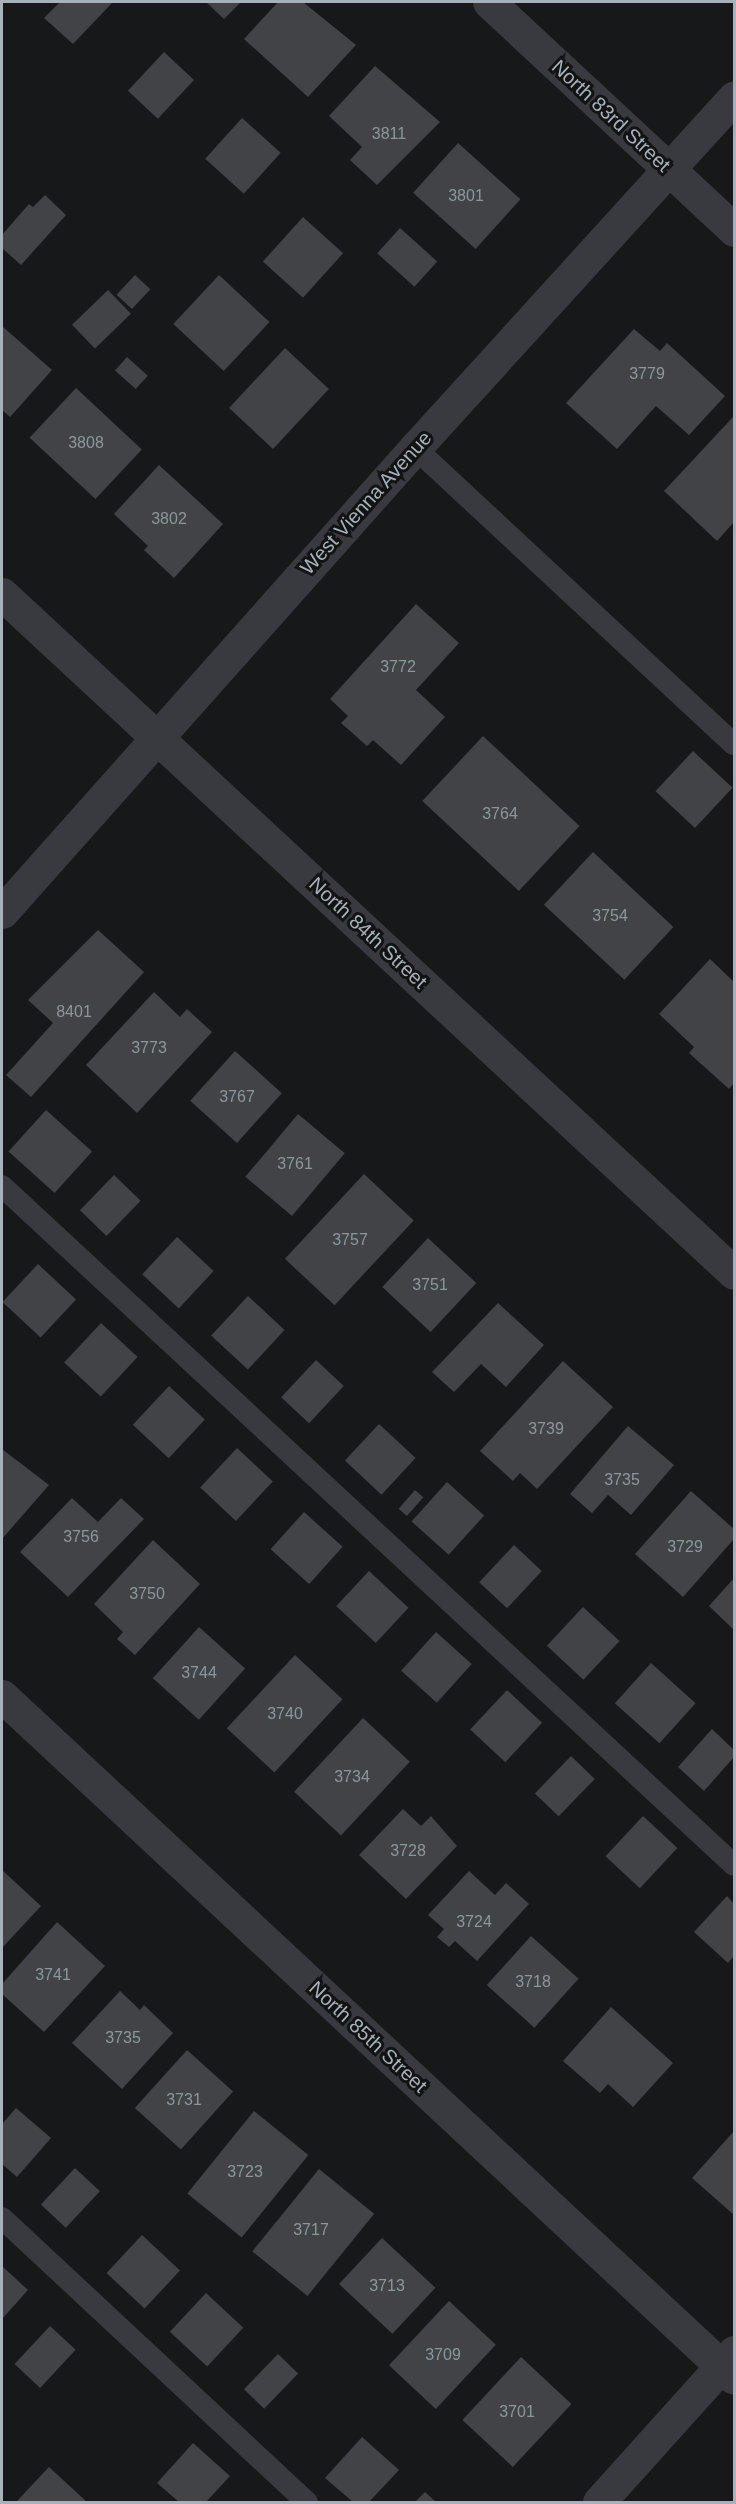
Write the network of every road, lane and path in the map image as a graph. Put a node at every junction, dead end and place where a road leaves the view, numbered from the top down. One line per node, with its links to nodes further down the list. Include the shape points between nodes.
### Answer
1 (489, 2): 3 (street, North 83rd Street)
2 (735, 98): 3 (street, West Vienna Avenue)
3 (669, 170): 4 (street, North 83rd Street); 5 (street, West Vienna Avenue)
4 (735, 230)
5 (415, 448): 7 (street, West Vienna Avenue); 8 (lane)
6 (2, 594): 7 (street, North 84th Street)
7 (157, 737): 9 (street, West Vienna Avenue); 11 (street, North 84th Street)
8 (735, 744)
9 (2, 912)
10 (2, 1186): 13 (lane)
11 (735, 1273)
12 (2, 1696): 15 (street, North 85th Street)
13 (735, 1865)
14 (2, 2218): 16 (lane)
15 (730, 2365): 17 (street)
16 (307, 2502)
17 (599, 2502)

